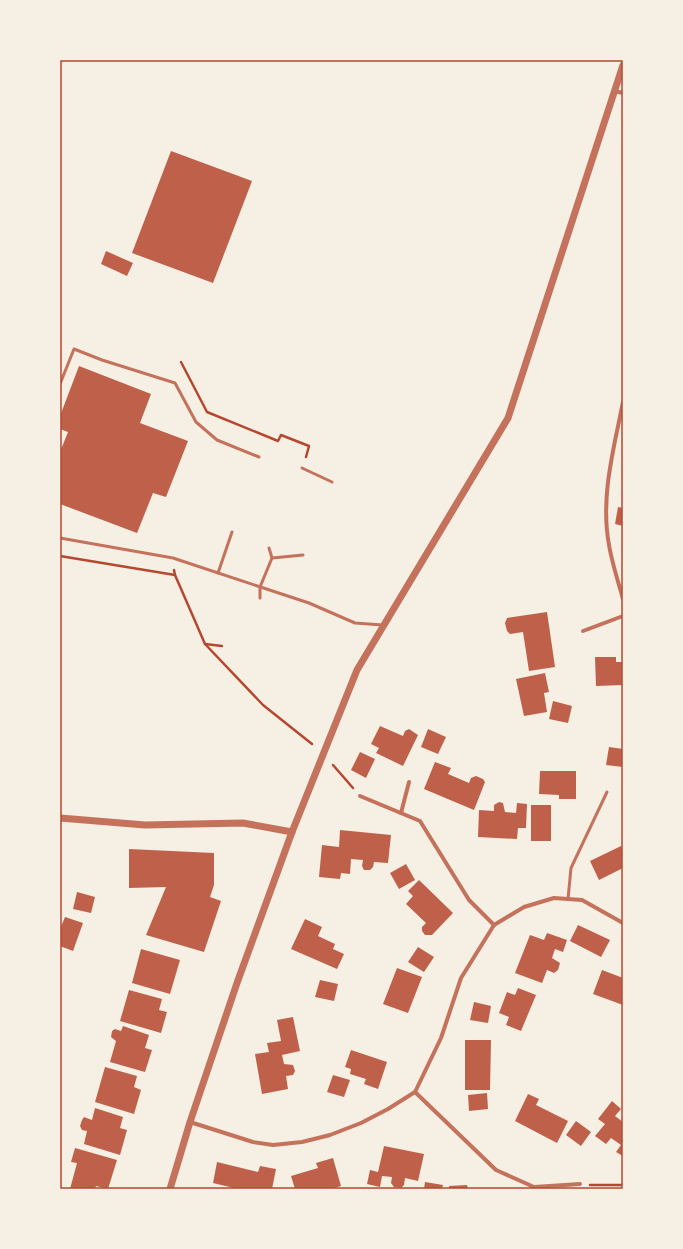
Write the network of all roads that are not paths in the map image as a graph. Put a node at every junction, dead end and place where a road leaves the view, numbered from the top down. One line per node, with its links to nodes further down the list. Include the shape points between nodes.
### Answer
1 (623, 65): 2 (street)
2 (613, 91): 3 (street); 19 (street, via 508,418)
3 (623, 94)
4 (60, 384): 6 (lane, via 74,349 175,382 196,422 217,440)
5 (623, 402): 17 (street, via 609,474 607,521 609,545)
6 (260, 457)
7 (302, 468): 8 (lane)
8 (332, 482)
9 (232, 532): 14 (lane)
10 (60, 538): 14 (lane, via 173,558)
11 (269, 548): 13 (lane)
12 (303, 555): 13 (lane)
13 (272, 558): 15 (lane)
14 (218, 573): 15 (lane)
15 (260, 587): 16 (lane); 19 (lane, via 309,603 355,623)
16 (260, 598)
17 (623, 599)
18 (623, 616): 20 (street)
19 (383, 625): 26 (street, via 357,670)
20 (583, 631)
21 (409, 782): 24 (street)
22 (607, 792): 27 (lane, via 571,868)
23 (360, 796): 24 (street)
24 (401, 813): 29 (street, via 420,821 469,900)
25 (60, 818): 26 (street, via 145,825 243,823)
26 (292, 832): 31 (street)
27 (568, 899): 28 (street, via 582,900); 29 (street, via 554,898 524,907)
28 (623, 923)
29 (494, 925): 30 (street, via 461,978 441,1038)
30 (415, 1092): 31 (street, via 361,1124 302,1142 273,1145 253,1142); 33 (street, via 496,1170 534,1187)
31 (190, 1122): 34 (street)
32 (580, 1184): 33 (street)
33 (556, 1188)
34 (170, 1189)

